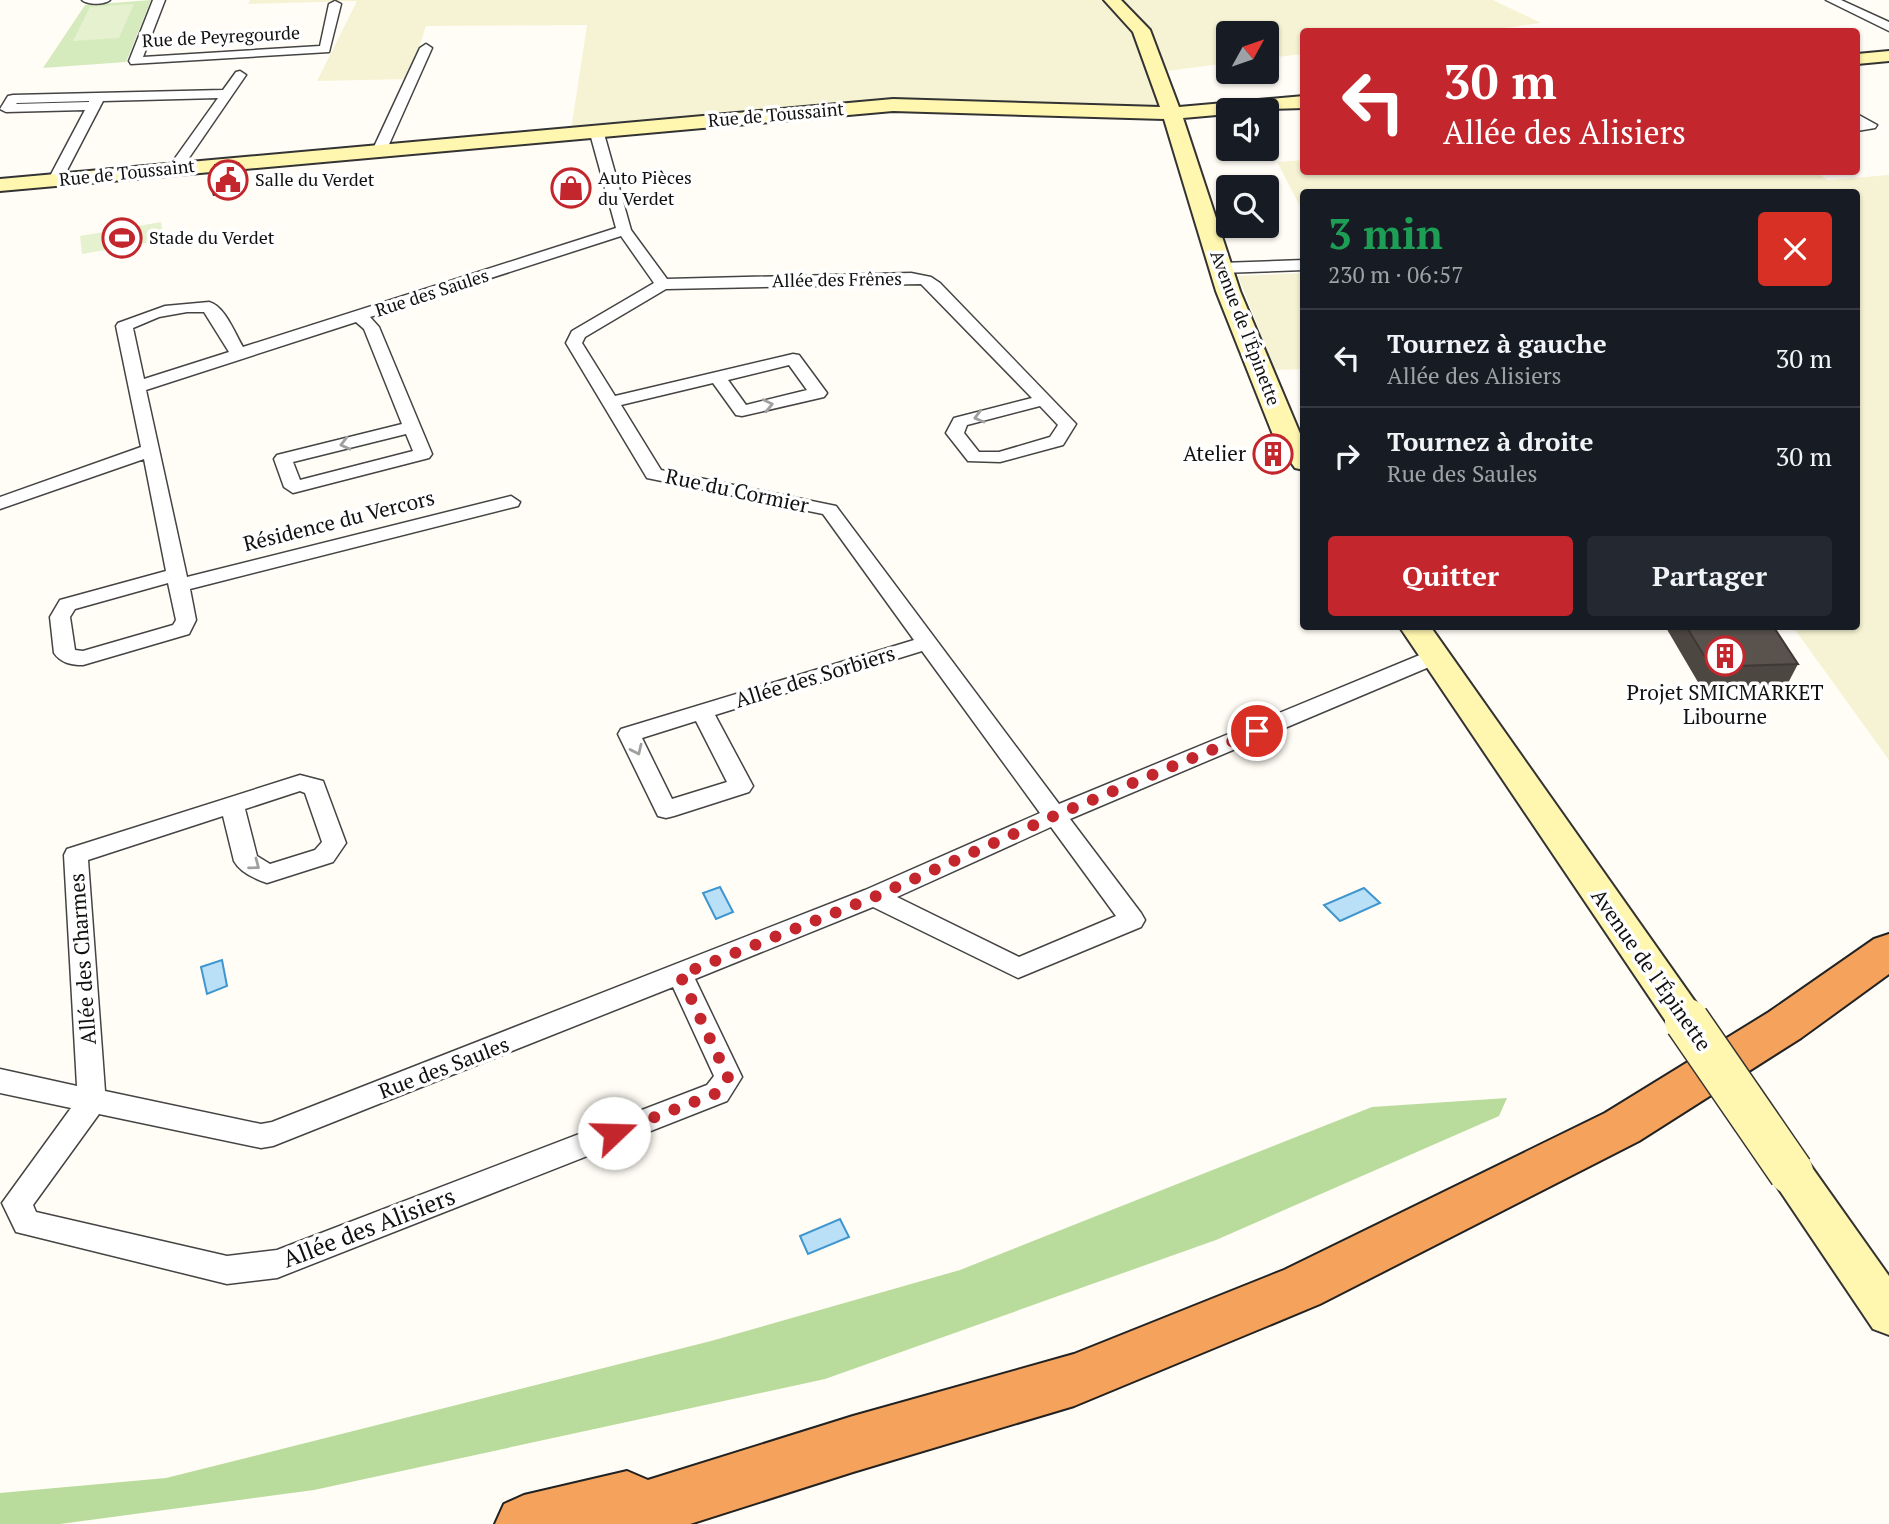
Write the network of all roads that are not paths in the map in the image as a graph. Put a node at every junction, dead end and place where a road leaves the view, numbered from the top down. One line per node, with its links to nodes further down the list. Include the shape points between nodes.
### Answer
1 (88, 0): 2 (street)
2 (104, 0)
3 (159, 0): 6 (street, Rue de Peyregourde, via 135,61 325,49)
4 (1112, 0): 15 (street, Avenue de l'Épinette, via 1140,30)
5 (1832, 0): 7 (street)
6 (335, 4)
7 (1889, 27)
8 (426, 48): 19 (street)
9 (1889, 56): 10 (street)
10 (1860, 59)
11 (240, 75): 12 (street)
12 (227, 94): 13 (street); 20 (street)
13 (96, 102): 13 (street, via 13,99 6,108); 21 (street)
14 (1300, 102): 15 (street, Rue de Toussaint)
15 (1172, 113): 18 (street, Rue de Toussaint, via 893,105); 25 (street, Avenue de l'Épinette)
16 (1860, 120): 17 (street, via 1870,125)
17 (1860, 127)
18 (596, 130): 19 (street, Rue de Toussaint); 23 (street)
19 (380, 149): 20 (street, Rue de Toussaint)
20 (175, 168): 21 (street, Rue de Toussaint)
21 (55, 180): 22 (street, Rue de Toussaint)
22 (0, 185)
23 (624, 230): 26 (street); 27 (street, Rue des Saules)
24 (1300, 265): 25 (street)
25 (1221, 268): 35 (street, Avenue de l'Épinette, via 1288,440)
26 (663, 284): 31 (street, Allée des Frênes, via 925,280); 32 (street, Rue du Cormier, via 578,334 574,343)
27 (360, 316): 28 (street, Rue des Saules); 33 (street, via 371,327)
28 (239, 355): 30 (street, Rue des Saules); 30 (street, via 209,307 138,317 124,326)
29 (718, 377): 29 (street, one-way to 29, via 742,411 818,393 793,359); 32 (street)
30 (137, 387): 34 (street)
31 (1045, 400): 31 (street, Allée des Frênes, one-way to 31, via 960,422 955,433 974,457 1000,457 1057,441 1068,424)
32 (612, 402): 40 (street, Rue du Cormier, via 654,474 829,510)
33 (411, 427): 33 (street, one-way to 33, via 283,459 293,487 423,454)
34 (151, 450): 37 (street); 38 (street)
35 (1300, 456)
36 (511, 502): 38 (street, Résidence du Vercors)
37 (0, 503)
38 (176, 580): 38 (street, Résidence du Vercors, via 186,620 182,629 83,658 65,653 60,617 67,605)
39 (1417, 630): 41 (street, Avenue de l'Épinette)
40 (929, 642): 42 (street, Allée des Sorbiers); 44 (street, Rue du Cormier)
41 (1434, 657): 44 (street, Rue des Saules); 50 (street, Avenue de l'Épinette, bridge)
42 (702, 712): 42 (street, Allée des Sorbiers, one-way to 42, via 629,734 666,810 741,786)
43 (232, 804): 43 (street, Allée des Charmes, one-way to 43, via 246,861 267,874 324,856 334,843 315,787 300,783); 49 (street, Allée des Charmes, via 76,855)
44 (1056, 815): 45 (street, Rue des Saules); 45 (street, via 1132,920 1018,968)
45 (874, 897): 47 (street, Rue des Saules)
46 (1889, 951): 51 (highway, via 1785,1025 1622,1127 1302,1287 1074,1380)
47 (680, 975): 49 (street, Rue des Saules, via 273,1134 261,1136); 49 (street, Allée des Alisiers, via 728,1077 717,1093 277,1264 226,1270 26,1223 17,1203)
48 (0, 1081): 49 (street, Rue des Saules)
49 (92, 1101)
50 (1889, 1314)
51 (853, 1444): 52 (highway); 53 (highway)
52 (524, 1524)
53 (600, 1524)

